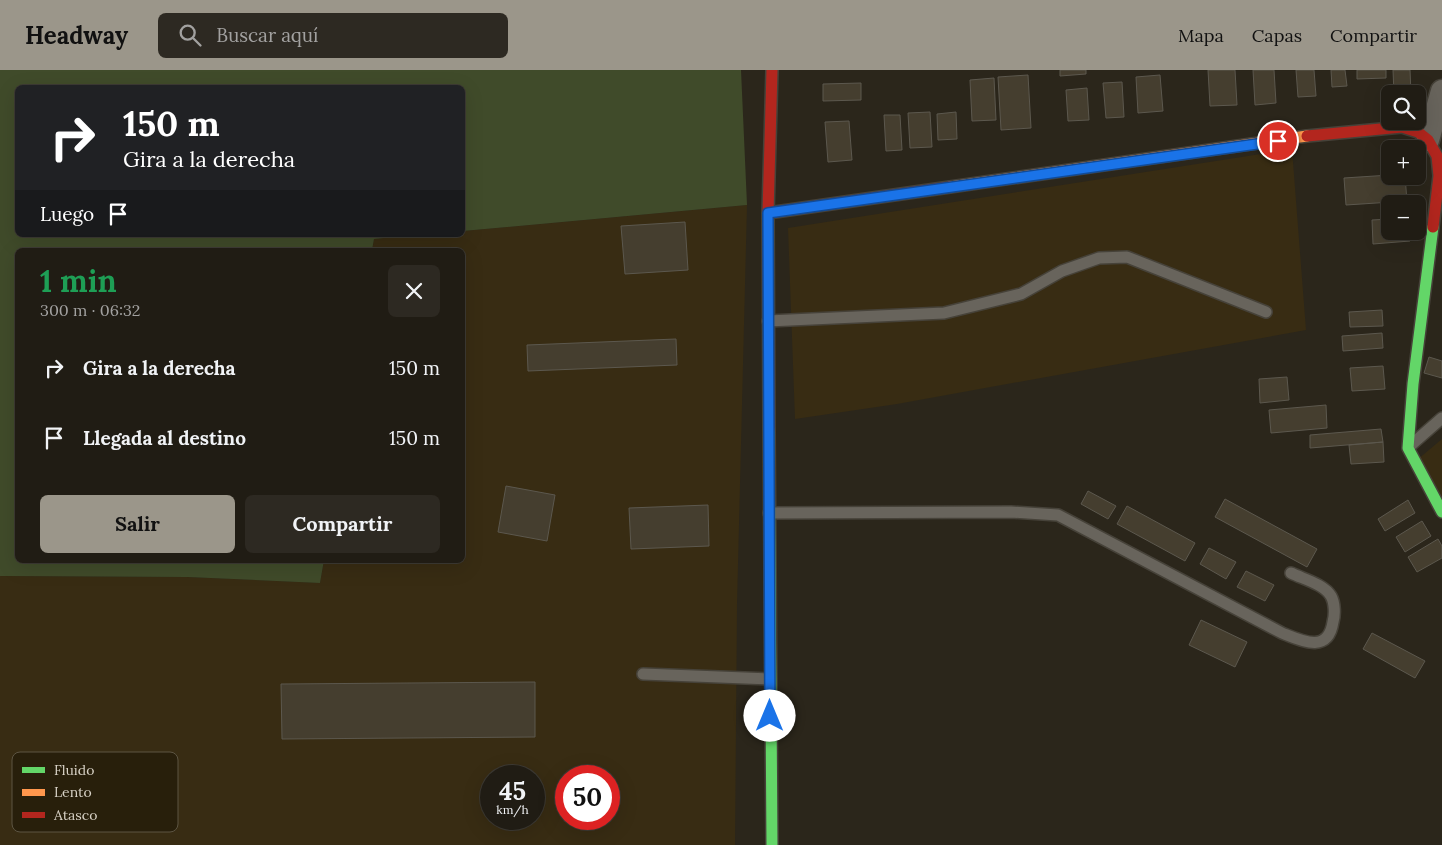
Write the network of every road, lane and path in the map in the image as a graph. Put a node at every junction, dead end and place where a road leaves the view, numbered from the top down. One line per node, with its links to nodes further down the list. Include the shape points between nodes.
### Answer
1 (772, 70): 4 (street)
2 (1442, 91): 3 (street)
3 (1428, 140): 4 (street, via 1418,132 1402,127 1318,135); 8 (street, via 1437,156 1439,176 1412,384)
4 (768, 213): 6 (street)
5 (1266, 312): 6 (lane, via 1127,257 1099,258 1062,271 1021,294 944,313)
6 (768, 321): 10 (street)
7 (1442, 418): 8 (lane)
8 (1408, 448): 9 (street)
9 (1442, 512)
10 (769, 513): 11 (lane, via 1011,512 1058,515 1282,633 1308,643 1320,642 1332,632 1335,614 1332,596); 13 (street)
11 (1291, 573)
12 (643, 674): 13 (lane)
13 (770, 679): 14 (street)
14 (772, 845)

